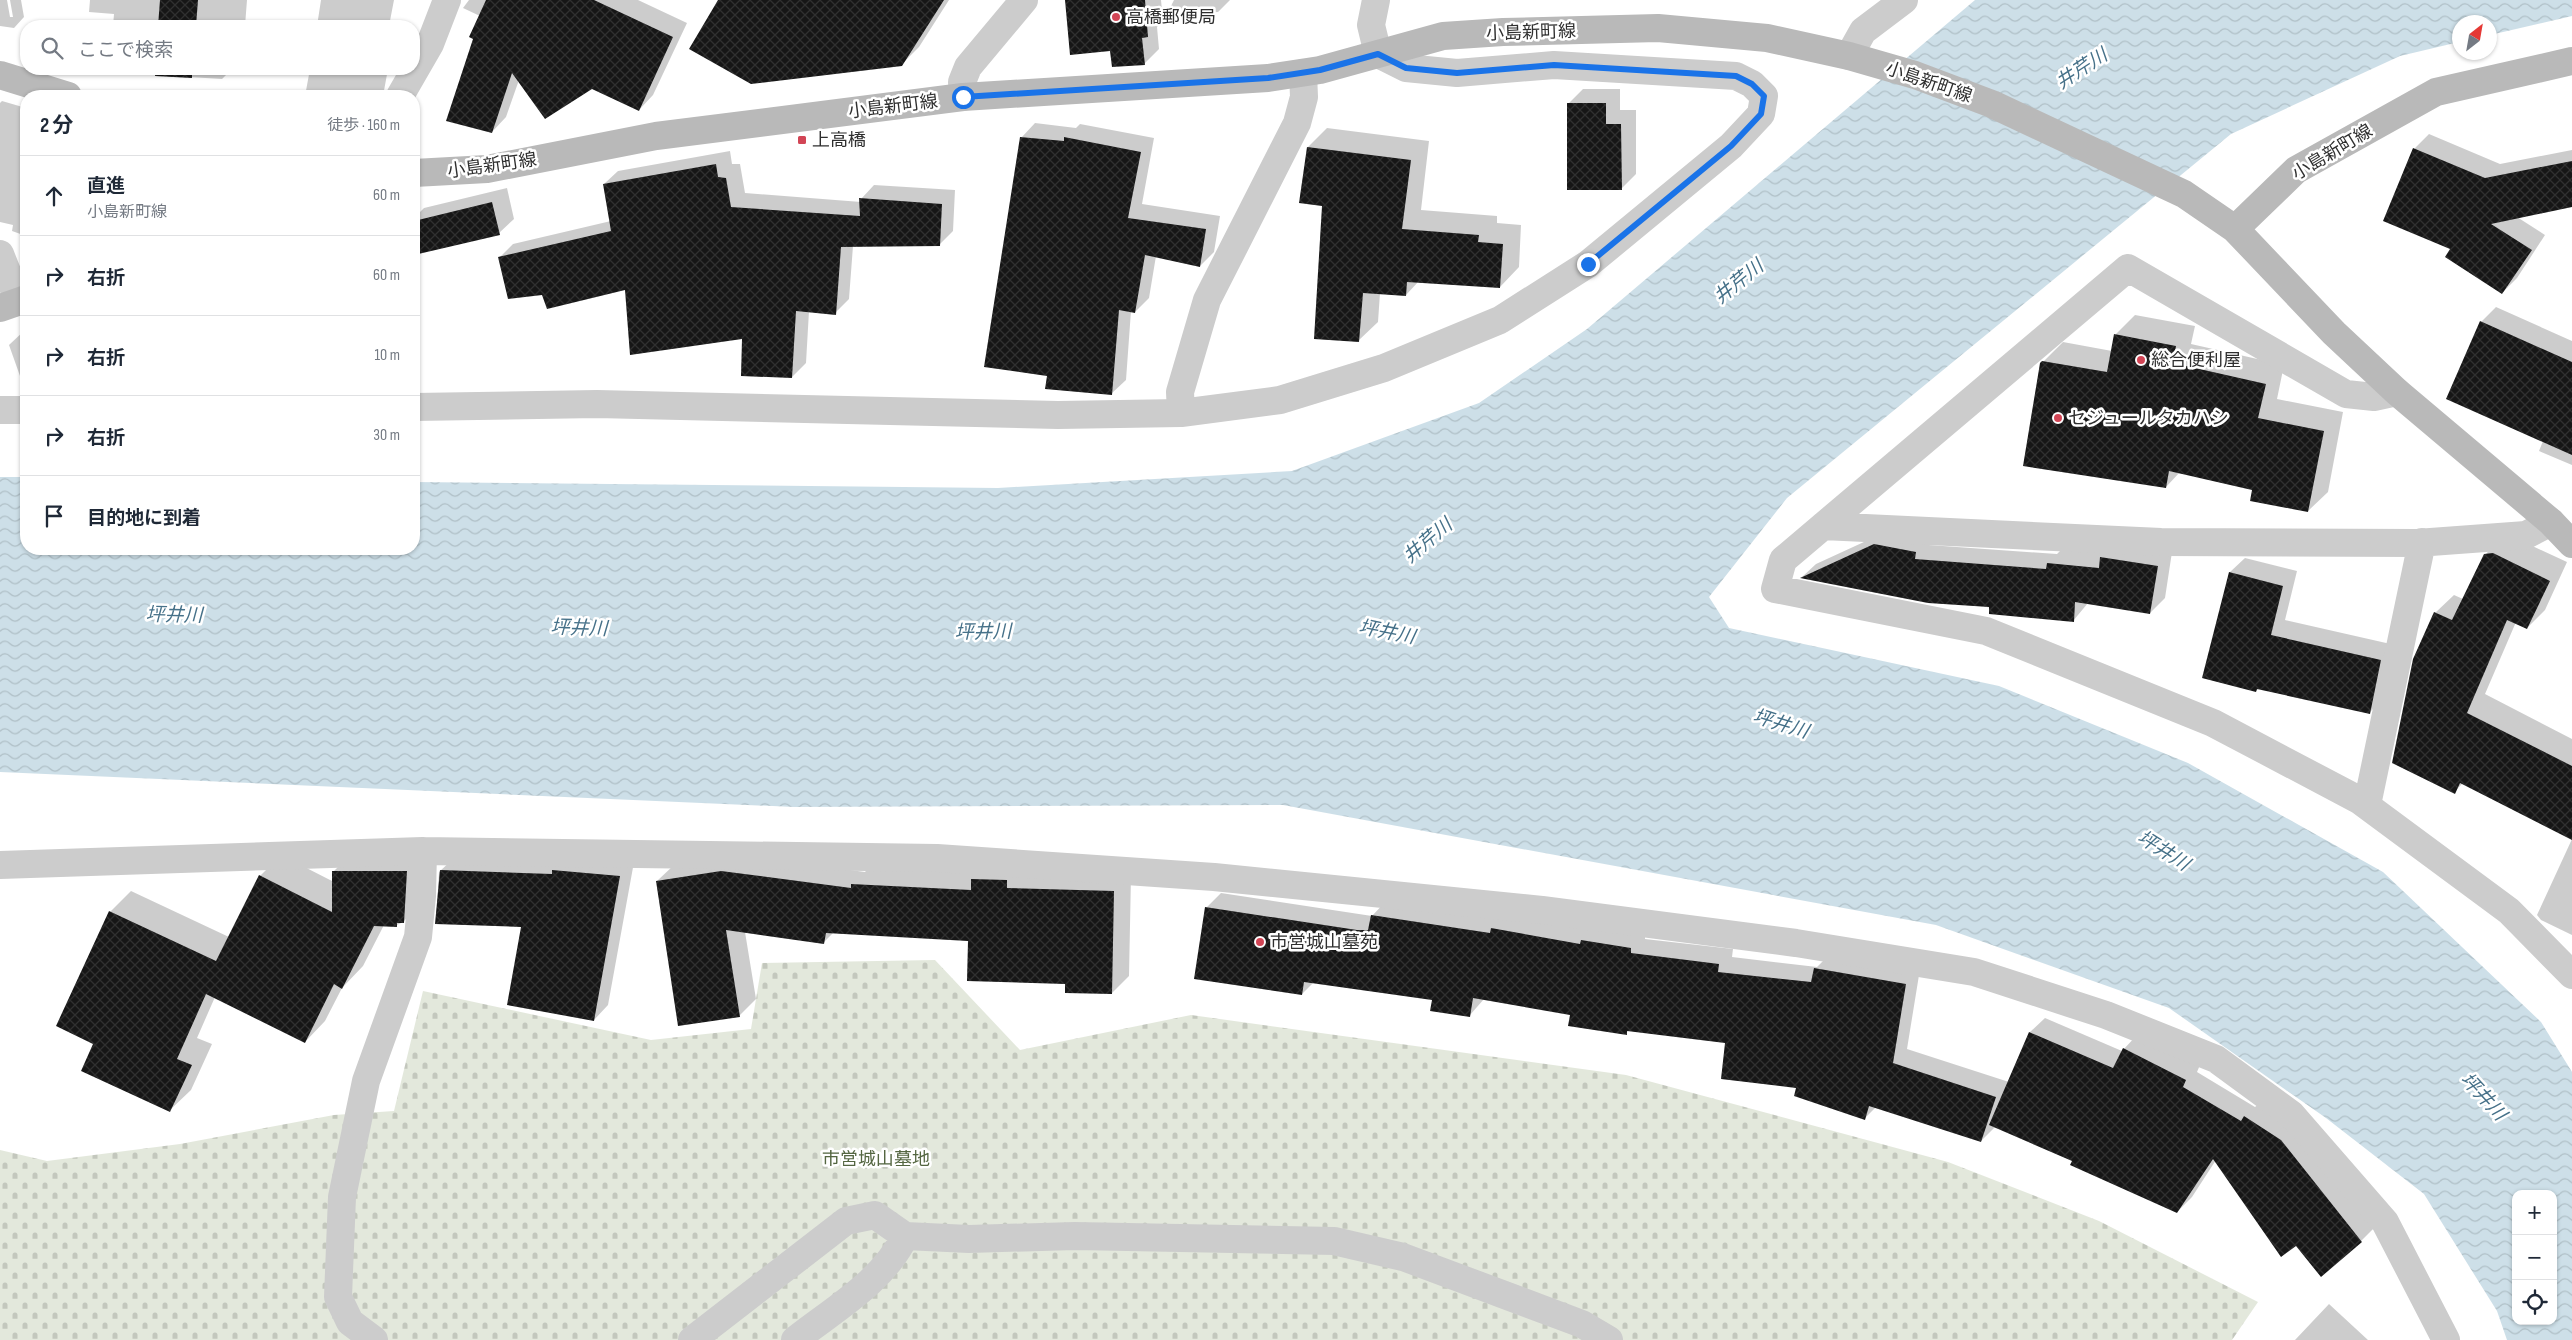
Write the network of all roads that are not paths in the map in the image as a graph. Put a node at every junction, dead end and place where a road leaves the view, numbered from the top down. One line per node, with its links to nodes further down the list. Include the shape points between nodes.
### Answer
1 (447, 0): 7 (street)
2 (1024, 0): 14 (street, via 968,66 962,82)
3 (1376, 0): 5 (street, via 1371,25)
4 (1904, 0): 6 (street, via 1863,31)
5 (1378, 54): 6 (main road, 小島新町線, via 1443,36 1658,28 1767,38); 9 (main road, 小島新町線); 23 (street, via 1406,68 1457,73 1554,65 1736,76 1752,84 1764,96 1761,114 1731,146 1588,264 1500,320 1384,368 1280,400)
6 (1849, 56): 16 (main road, 小島新町線, via 1914,75 1992,104 2184,194)
7 (420, 61)
8 (2572, 61): 16 (main road, 小島新町線, via 2436,92 2296,170)
9 (1303, 73): 14 (main road, 小島新町線, via 1268,78); 23 (street, via 1304,96 1297,123 1207,300 1180,392)
10 (0, 75): 12 (main road)
11 (412, 75): 13 (street)
12 (49, 90)
13 (403, 90)
14 (963, 97): 15 (main road, 小島新町線, via 656,136 487,169)
15 (420, 173)
16 (2235, 229): 19 (main road, via 2334,333)
17 (0, 254): 18 (street)
18 (15, 303)
19 (2397, 392): 24 (main road); 25 (street, via 2374,397 2346,394 2128,268)
20 (420, 407): 23 (street, via 598,404 1048,415)
21 (0, 410): 22 (street)
22 (20, 410)
23 (1181, 413)
24 (2551, 522): 26 (street, via 2526,535); 27 (main road)
25 (1823, 526): 26 (street, via 2161,542); 28 (street, via 1782,560 1775,589 1986,631 2212,723)
26 (2422, 542): 28 (street)
27 (2572, 544)
28 (2367, 805): 31 (street, via 2509,911)
29 (423, 851): 30 (street); 33 (street, via 418,937 366,1081 342,1197 338,1297 350,1322); 37 (street, via 937,858 1214,877 1542,910 1796,943 1974,972 2106,1014 2216,1060 2291,1114 2385,1222)
30 (0, 865)
31 (2572, 975)
32 (905, 1236): 34 (street, via 875,1215 846,1221); 35 (street, via 884,1270); 36 (street, via 1334,1241 1403,1257 1582,1324)
33 (374, 1340)
34 (692, 1340)
35 (795, 1340)
36 (1608, 1340)
37 (2446, 1340)

